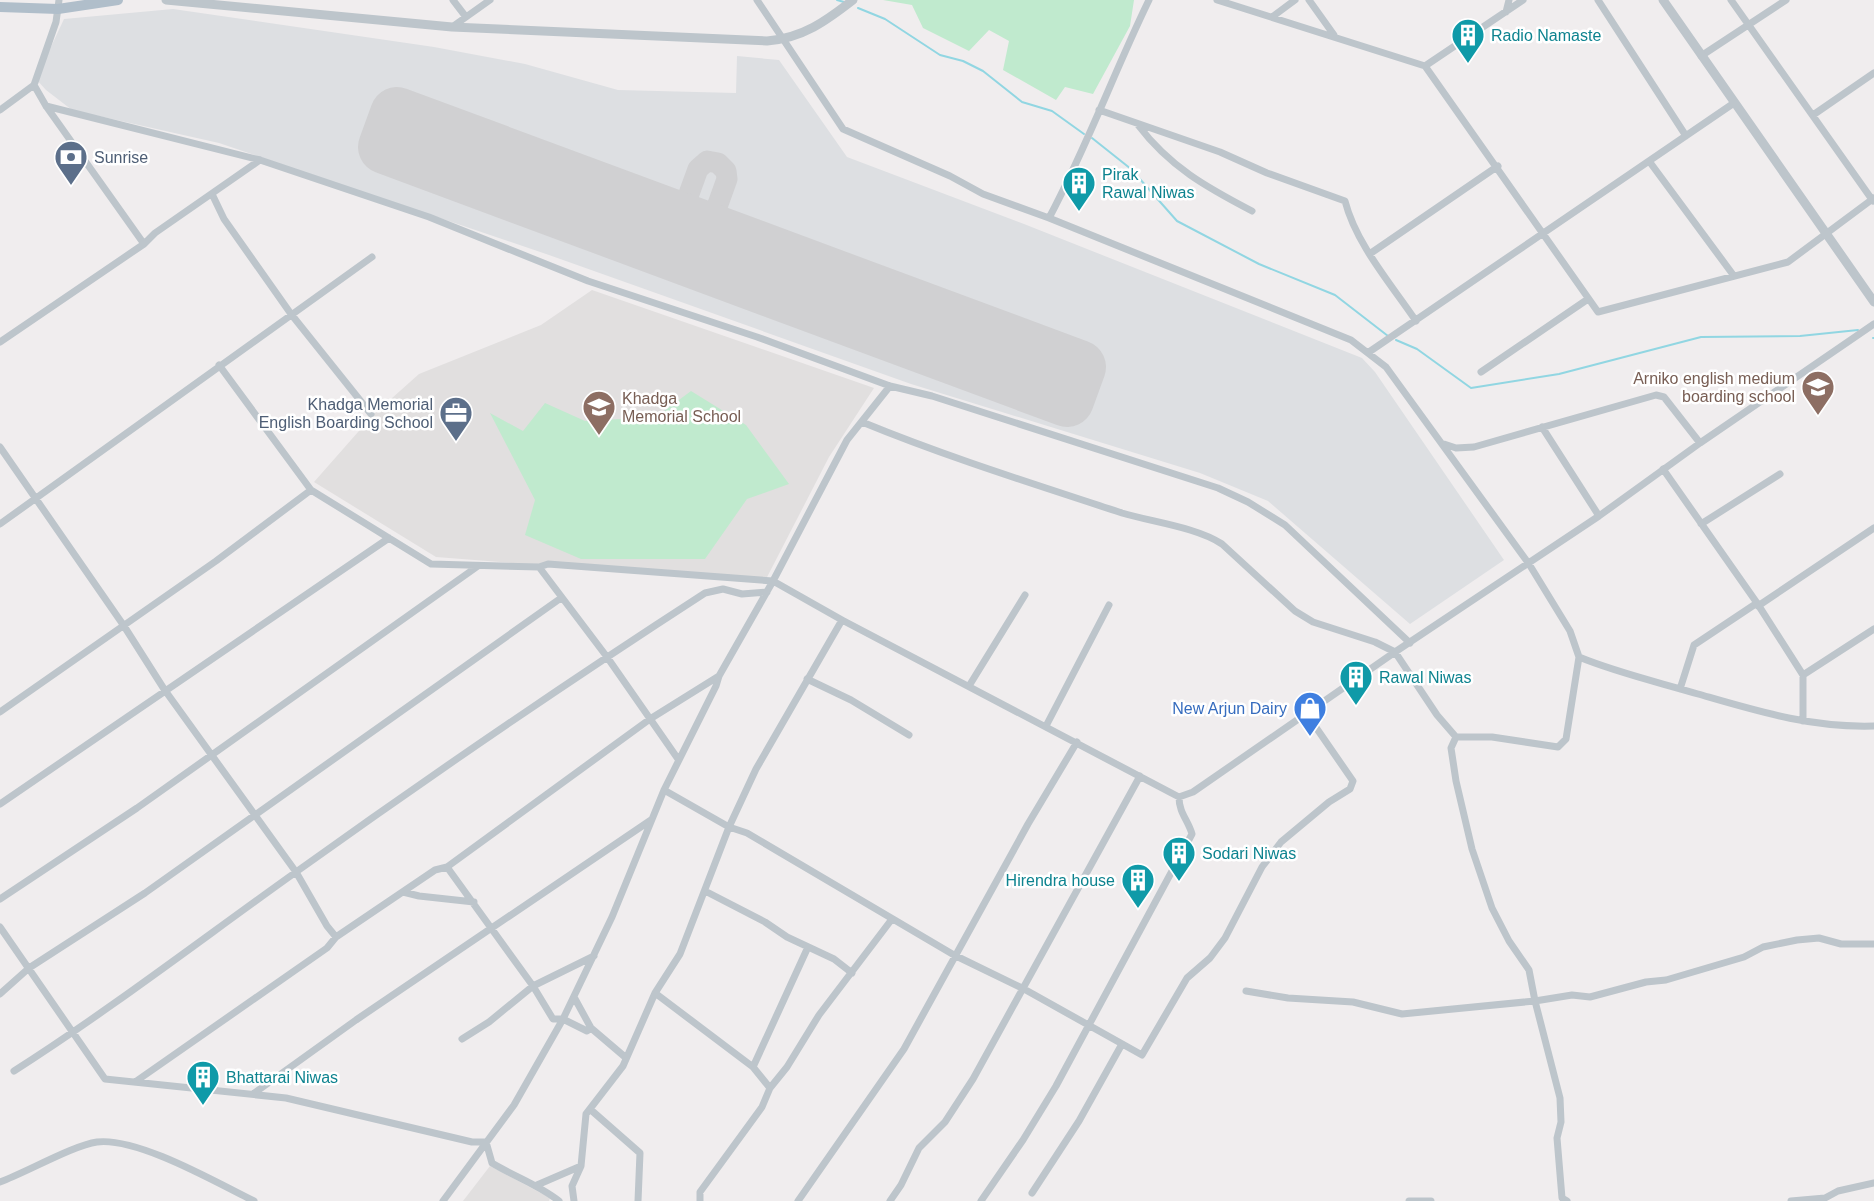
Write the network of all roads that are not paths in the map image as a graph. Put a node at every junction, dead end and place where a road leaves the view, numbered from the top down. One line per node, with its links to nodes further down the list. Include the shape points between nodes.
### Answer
1 (118, 0): 17 (main road)
2 (166, 0): 23 (street)
3 (453, 0): 20 (street)
4 (490, 0): 20 (street)
5 (757, 0): 25 (street)
6 (1149, 0): 33 (street)
7 (1217, 0): 21 (street)
8 (1295, 0): 21 (street)
9 (1309, 0): 24 (street)
10 (1509, 0): 19 (street)
11 (1523, 0): 19 (street)
12 (1598, 0): 36 (street)
13 (1663, 0): 26 (street)
14 (1731, 0): 22 (street)
15 (1786, 0): 22 (street)
16 (849, 3): 25 (street, via 831,19)
17 (58, 5): 18 (main road); 29 (street)
18 (0, 7)
19 (1506, 12): 27 (street)
20 (466, 16): 23 (street)
21 (1272, 17): 24 (street)
22 (1749, 26): 26 (street); 34 (street)
23 (452, 27): 25 (street)
24 (1334, 35): 27 (street)
25 (786, 40): 43 (street, via 843,129 983,194)
26 (1701, 56): 30 (street)
27 (1425, 66): 39 (street)
28 (1874, 73): 34 (street)
29 (34, 85): 31 (street); 32 (street)
30 (1734, 103): 36 (street); 45 (street)
31 (46, 105): 37 (street); 46 (street)
32 (0, 110)
33 (1099, 110): 35 (street); 43 (street)
34 (1813, 115): 41 (street)
35 (1137, 123): 42 (street, via 1177,166 1207,189); 47 (street, via 1346,201 1349,216)
36 (1686, 135): 38 (street)
37 (260, 160): 40 (street); 59 (street, via 429,217 588,281)
38 (1649, 161): 44 (street); 49 (street)
39 (1498, 166): 44 (street); 47 (street)
40 (212, 194): 46 (street); 52 (street, via 224,219)
41 (1873, 200): 45 (street)
42 (1252, 211)
43 (1049, 218): 56 (street, via 1350,340)
44 (1544, 233): 50 (street); 53 (street)
45 (1825, 235): 49 (street, via 1788,262); 51 (street)
46 (144, 244): 55 (street)
47 (1371, 253): 53 (street)
48 (372, 257): 52 (street)
49 (1734, 276): 50 (street, via 1598,312)
50 (1588, 299): 58 (street)
51 (1874, 302)
52 (291, 314): 57 (street); 60 (street)
53 (1416, 321): 56 (street)
54 (1874, 324): 63 (street)
55 (0, 342)
56 (1369, 352): 64 (street, via 1386,368)
57 (219, 365): 68 (street); 69 (street)
58 (1481, 372)
59 (890, 386): 61 (street); 87 (street, via 1179,474 1248,502 1285,525)
60 (371, 414)
61 (862, 422): 78 (street, via 847,440); 88 (street, via 939,453 1156,524 1211,537 1295,611 1313,622)
62 (1542, 427): 63 (street, via 1656,395 1664,397); 64 (street, via 1474,447); 70 (street)
63 (1700, 443): 66 (street)
64 (1444, 444): 75 (street)
65 (0, 447): 69 (street)
66 (1663, 469): 70 (street); 72 (street)
67 (1780, 474): 72 (street)
68 (311, 490): 74 (street); 85 (street)
69 (36, 499): 71 (street); 85 (street)
70 (1599, 516): 75 (street)
71 (0, 524)
72 (1701, 524): 83 (street)
73 (1874, 528): 83 (street)
74 (389, 538): 76 (street, via 431,564); 95 (street)
75 (1529, 564): 87 (street); 90 (street, via 1570,632)
76 (478, 566): 77 (street); 106 (street)
77 (538, 567): 78 (street, via 615,567); 81 (street)
78 (773, 581): 79 (street); 84 (street)
79 (766, 592): 89 (street, via 741,594 713,589); 92 (street)
80 (1025, 595): 94 (street)
81 (561, 598): 89 (street); 112 (street)
82 (1109, 605): 101 (street)
83 (1757, 605): 91 (street); 96 (street, via 1694,645)
84 (842, 620): 93 (street); 94 (street)
85 (124, 626): 95 (street); 97 (street)
86 (1874, 629): 91 (street)
87 (1410, 643): 88 (street)
88 (1395, 652): 98 (street); 104 (street)
89 (607, 657): 99 (street); 116 (street)
90 (1579, 657): 96 (street); 104 (street, via 1566,739 1558,747 1492,737)
91 (1803, 675): 100 (street)
92 (718, 676): 99 (street); 107 (street)
93 (807, 678): 103 (street); 114 (street)
94 (969, 686): 101 (street)
95 (164, 689): 106 (street); 111 (street)
96 (1680, 689): 100 (street)
97 (0, 712)
98 (1306, 713): 110 (street, via 1193,792); 143 (street, via 1353,782 1350,789 1281,842 1262,867 1225,938 1187,978 1142,1055)
99 (650, 719): 107 (street); 115 (street)
100 (1803, 721): 102 (street, via 1834,727)
101 (1046, 726): 105 (street)
102 (1874, 726)
103 (909, 735)
104 (1456, 737): 137 (street, via 1451,748 1472,849 1492,908 1529,970)
105 (1077, 742): 108 (street); 127 (street)
106 (212, 753): 112 (street); 119 (street)
107 (678, 759): 109 (street)
108 (1140, 776): 110 (street); 132 (street)
109 (664, 790): 113 (street); 114 (street)
110 (1179, 797): 139 (street, via 1179,810 1190,824 1192,834)
111 (0, 804)
112 (254, 814): 116 (street); 129 (street, via 145,893)
113 (651, 820): 123 (street); 128 (street)
114 (729, 827): 117 (street); 121 (street, via 747,833)
115 (447, 867): 118 (street, via 435,870); 120 (street)
116 (296, 872): 124 (street); 141 (street)
117 (705, 891): 126 (street); 134 (street, via 680,954)
118 (403, 892): 120 (street); 124 (street)
119 (0, 900)
120 (474, 902): 123 (street)
121 (892, 919): 127 (street); 130 (street)
122 (0, 927): 129 (street)
123 (492, 930): 131 (street); 149 (street)
124 (336, 937): 147 (street, via 327,948)
125 (1874, 944): 137 (street, via 1841,945 1819,938 1797,940 1763,947 1744,957 1666,980 1590,997 1572,995)
126 (808, 947): 130 (street); 145 (street)
127 (954, 955): 132 (street); 164 (street, via 904,1049)
128 (594, 956): 131 (street); 136 (street)
129 (29, 968): 135 (street); 141 (street)
130 (852, 973): 148 (street)
131 (533, 986): 138 (street, via 553,1018); 142 (street)
132 (1024, 989): 139 (street); 165 (street, via 973,1078 945,1122 919,1148)
133 (1245, 991): 137 (street, via 1353,1002 1402,1014)
134 (655, 993): 144 (street); 145 (street)
135 (0, 994)
136 (574, 997): 138 (street); 140 (street)
137 (1535, 1001): 157 (street, via 1560,1098 1557,1138)
138 (563, 1019): 140 (street, via 587,1031); 151 (street, via 514,1105)
139 (1088, 1025): 143 (street); 166 (street, via 1023,1140)
140 (591, 1028): 144 (street)
141 (73, 1033): 146 (street); 147 (street, via 105,1079)
142 (462, 1039)
143 (1122, 1044): 156 (street, via 1079,1121)
144 (625, 1057): 150 (street, via 623,1066)
145 (753, 1067): 148 (street)
146 (14, 1071)
147 (135, 1082): 149 (street)
148 (770, 1088): 163 (street, via 762,1107 700,1192)
149 (252, 1095): 151 (street, via 286,1098 472,1142)
150 (591, 1110): 152 (street, via 584,1125); 162 (street, via 640,1153)
151 (486, 1142): 155 (street, via 492,1163); 159 (street)
152 (581, 1166): 155 (street); 161 (street, via 572,1186)
153 (0, 1182): 158 (street, via 97,1142 120,1144 165,1157)
154 (1874, 1183): 169 (street, via 1825,1198)
155 (537, 1185): 160 (street)
156 (1032, 1193)
157 (1563, 1200)
158 (254, 1201)
159 (443, 1201)
160 (559, 1201)
161 (574, 1201)
162 (638, 1201)
163 (700, 1201)
164 (798, 1201)
165 (890, 1201)
166 (981, 1201)
167 (1409, 1201): 168 (street)
168 (1431, 1201)
169 (1791, 1201)

